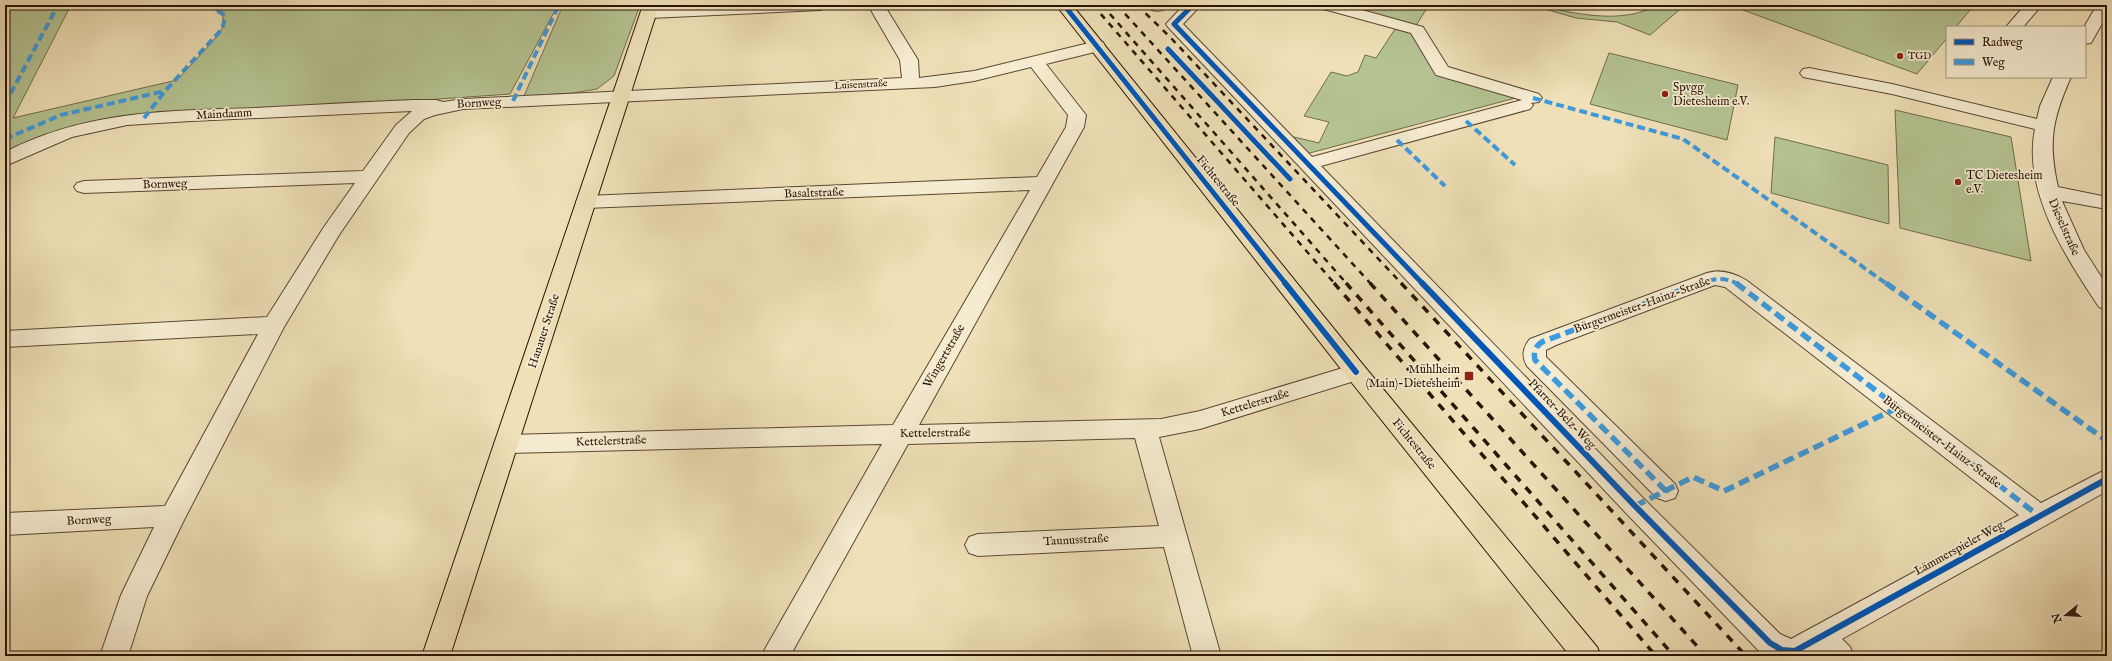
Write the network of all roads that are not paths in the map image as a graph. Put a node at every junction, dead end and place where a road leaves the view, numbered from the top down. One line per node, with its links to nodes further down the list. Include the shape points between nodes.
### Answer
1 (820, 5): 8 (street)
2 (876, 5): 16 (street, via 909,60)
3 (1064, 5): 12 (main road, Fichtestraße)
4 (1193, 5): 21 (street, via 1174,24)
5 (1326, 5): 21 (street, via 1417,30 1442,71 1529,102)
6 (2034, 5): 10 (street)
7 (2105, 5): 11 (street)
8 (700, 8): 9 (street)
9 (650, 9): 17 (main road, Hanauer Straße)
10 (2015, 26)
11 (2086, 37)
12 (1097, 46): 13 (street, Luisenstraße); 31 (main road, Fichtestraße)
13 (1035, 61): 16 (street, Luisenstraße, via 960,78); 23 (street, Wingertstraße, via 1077,116 1075,127)
14 (1809, 73): 19 (street, via 1892,88)
15 (2061, 78): 19 (street, Dieselstraße, via 2051,96)
16 (911, 82): 17 (street, Luisenstraße)
17 (621, 97): 18 (street, Bornweg); 26 (main road, Hanauer Straße)
18 (451, 105): 20 (street, Maindamm, via 164,117 101,123 59,134 31,145); 22 (street, Bornweg, via 431,110 411,121 402,129)
19 (2044, 126): 25 (street, Dieselstraße, via 2042,153)
20 (5, 160)
21 (1304, 160): 42 (street, Pfarrer-Belz-Weg, via 1770,643 1788,652)
22 (367, 177): 24 (street, Bornweg); 29 (street, Bornweg)
23 (1042, 183): 26 (street, Basaltstraße); 33 (street, Wingertstraße)
24 (84, 187)
25 (2049, 192): 27 (street); 28 (street, Dieselstraße, via 2068,240)
26 (586, 202): 34 (main road, Hanauer Straße)
27 (2107, 203)
28 (2107, 302)
29 (274, 325): 30 (street); 37 (street, Bornweg)
30 (5, 339)
31 (1356, 372): 32 (street, Kettelerstraße, via 1200,420); 47 (main road, Fichtestraße)
32 (1145, 430): 33 (street, Kettelerstraße); 40 (street)
33 (900, 434): 34 (street, Kettelerstraße); 45 (street, Wingertstraße)
34 (506, 444): 44 (main road, Hanauer Straße)
35 (2107, 479): 38 (street, Lämmerspieler Weg)
36 (1666, 491): 38 (street, Bürgermeister-Hainz-Straße, via 1535,360 1535,348 1538,343 1548,339 1714,278 1722,278 1739,285)
37 (173, 516): 39 (street, Bornweg); 43 (street, Bornweg, via 134,595)
38 (2039, 516): 42 (street, Lämmerspieler Weg)
39 (5, 524)
40 (1174, 536): 41 (street, Taunusstraße); 46 (street)
41 (978, 545)
42 (1821, 637): 48 (street)
43 (114, 656)
44 (436, 656)
45 (775, 656)
46 (1207, 656)
47 (1587, 656)
48 (1840, 656)

